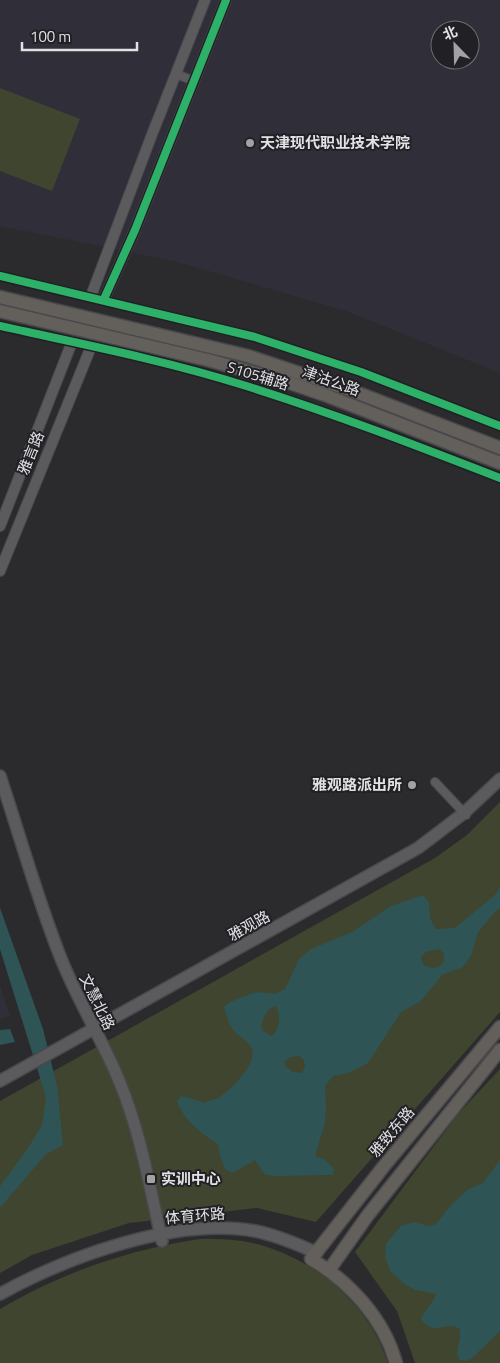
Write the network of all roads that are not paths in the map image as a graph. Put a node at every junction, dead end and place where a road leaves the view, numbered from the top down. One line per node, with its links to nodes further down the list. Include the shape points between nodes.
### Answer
1 (205, 0): 3 (street)
2 (226, 0): 4 (street)
3 (176, 74): 4 (street); 5 (street)
4 (194, 81): 6 (street)
5 (112, 239): 6 (street); 7 (street)
6 (130, 244): 9 (street)
7 (91, 296)
8 (0, 297): 13 (main road, 津沽公路, via 257,359)
9 (104, 299)
10 (0, 311): 14 (main road, 津沽公路, via 284,381)
11 (72, 342): 15 (street, 雅言路)
12 (91, 346): 16 (street, 雅言路)
13 (500, 448)
14 (500, 463)
15 (0, 526)
16 (0, 571)
17 (0, 776): 24 (main road, 文慧北路, via 59,955)
18 (500, 779): 22 (main road, 雅观路)
19 (435, 782): 22 (street)
20 (500, 785): 22 (main road, 雅观路)
21 (0, 796): 24 (main road, 文慧北路, via 51,950 67,990)
22 (466, 814): 24 (main road, 雅观路, via 404,856)
23 (500, 1027): 30 (main road, 雅致东路)
24 (92, 1032): 26 (main road, 雅观路); 29 (main road, 文慧北路, via 114,1070 130,1112)
25 (500, 1050): 31 (main road, via 368,1215)
26 (25, 1070): 27 (main road, 雅观路); 28 (main road, 雅观路)
27 (0, 1081)
28 (0, 1086)
29 (158, 1239): 30 (main road, 体育环路, via 206,1228 241,1229 274,1236); 32 (main road, 体育环路, via 114,1247 72,1261); 33 (main road, 体育环路, via 84,1264)
30 (314, 1256): 31 (main road, 体育环路)
31 (331, 1267): 34 (main road, 体育环路, via 378,1322); 35 (main road, 体育环路, via 359,1287 378,1312)
32 (0, 1294)
33 (0, 1302)
34 (396, 1363)
35 (403, 1363)

